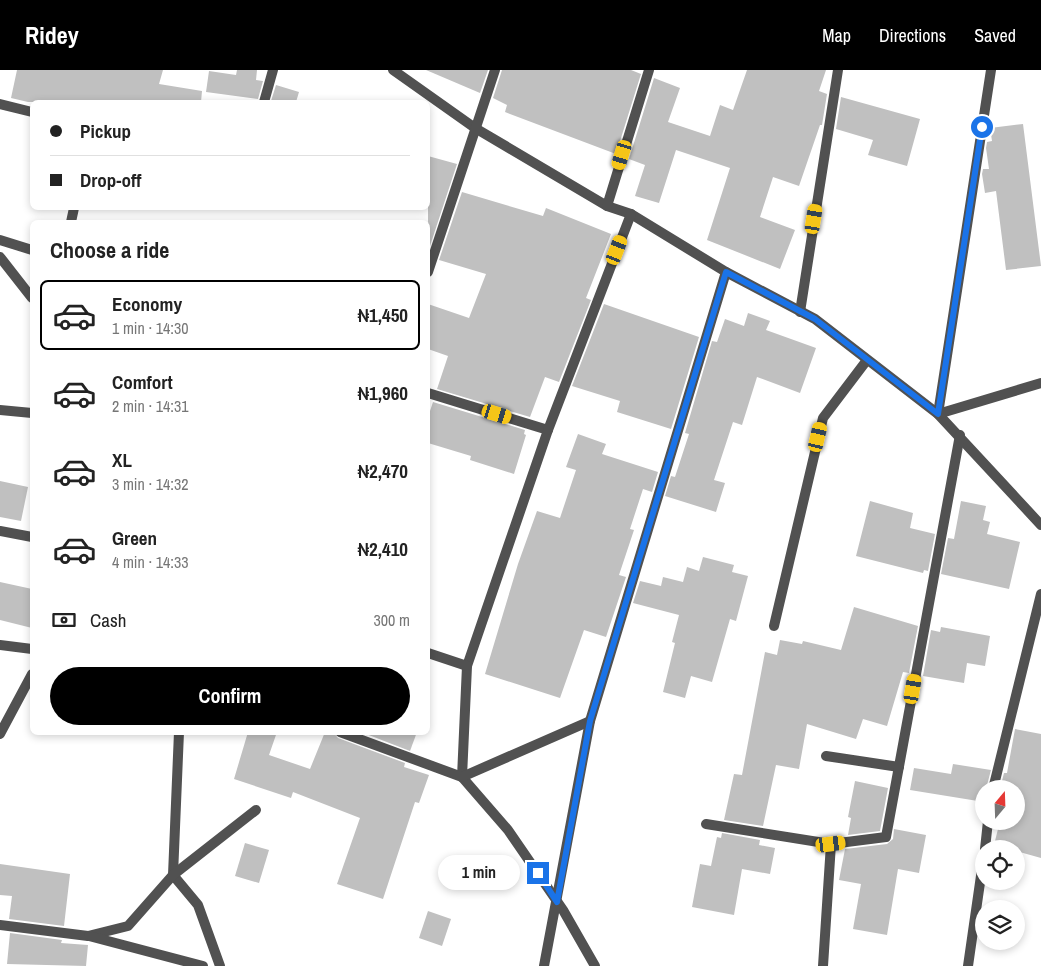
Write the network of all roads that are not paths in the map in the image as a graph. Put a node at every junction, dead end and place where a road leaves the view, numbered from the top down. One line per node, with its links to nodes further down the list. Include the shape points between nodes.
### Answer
1 (273, 70): 7 (street)
2 (393, 70): 10 (street)
3 (495, 70): 10 (street)
4 (648, 70): 11 (street)
5 (838, 70): 19 (street)
6 (991, 70): 25 (street)
7 (265, 100)
8 (0, 104): 9 (street)
9 (30, 112)
10 (475, 128): 11 (street); 16 (street)
11 (607, 206): 12 (street)
12 (631, 214): 17 (street); 26 (street)
13 (0, 240): 14 (street)
14 (30, 249)
15 (0, 257): 18 (street)
16 (430, 266)
17 (726, 272): 19 (street); 38 (street)
18 (30, 295)
19 (800, 312): 20 (street, via 815,319)
20 (867, 360): 25 (street); 32 (street, via 823,418)
21 (1041, 383): 25 (street)
22 (430, 394): 26 (street)
23 (0, 410): 24 (street)
24 (30, 414)
25 (938, 414): 27 (street)
26 (548, 430): 36 (street)
27 (960, 435): 28 (street); 43 (street)
28 (1041, 525)
29 (0, 531): 30 (street)
30 (30, 536)
31 (1041, 594): 45 (street)
32 (774, 626)
33 (0, 645): 34 (street)
34 (30, 649)
35 (430, 654): 36 (street)
36 (468, 666): 44 (street)
37 (30, 678): 39 (street)
38 (590, 721): 44 (street); 51 (street)
39 (0, 734)
40 (179, 735): 49 (street)
41 (348, 735): 44 (street)
42 (826, 756): 43 (street)
43 (899, 767): 48 (street, via 886,837)
44 (462, 777): 51 (street, via 508,830)
45 (995, 780)
46 (256, 810): 49 (street)
47 (706, 824): 48 (street)
48 (831, 844): 58 (street)
49 (173, 875): 53 (street, via 128,926); 55 (street, via 198,905)
50 (979, 890): 59 (street)
51 (557, 902): 56 (street); 57 (street)
52 (0, 925): 53 (street)
53 (88, 936): 54 (street)
54 (203, 966)
55 (220, 966)
56 (544, 966)
57 (595, 966)
58 (823, 966)
59 (968, 966)

